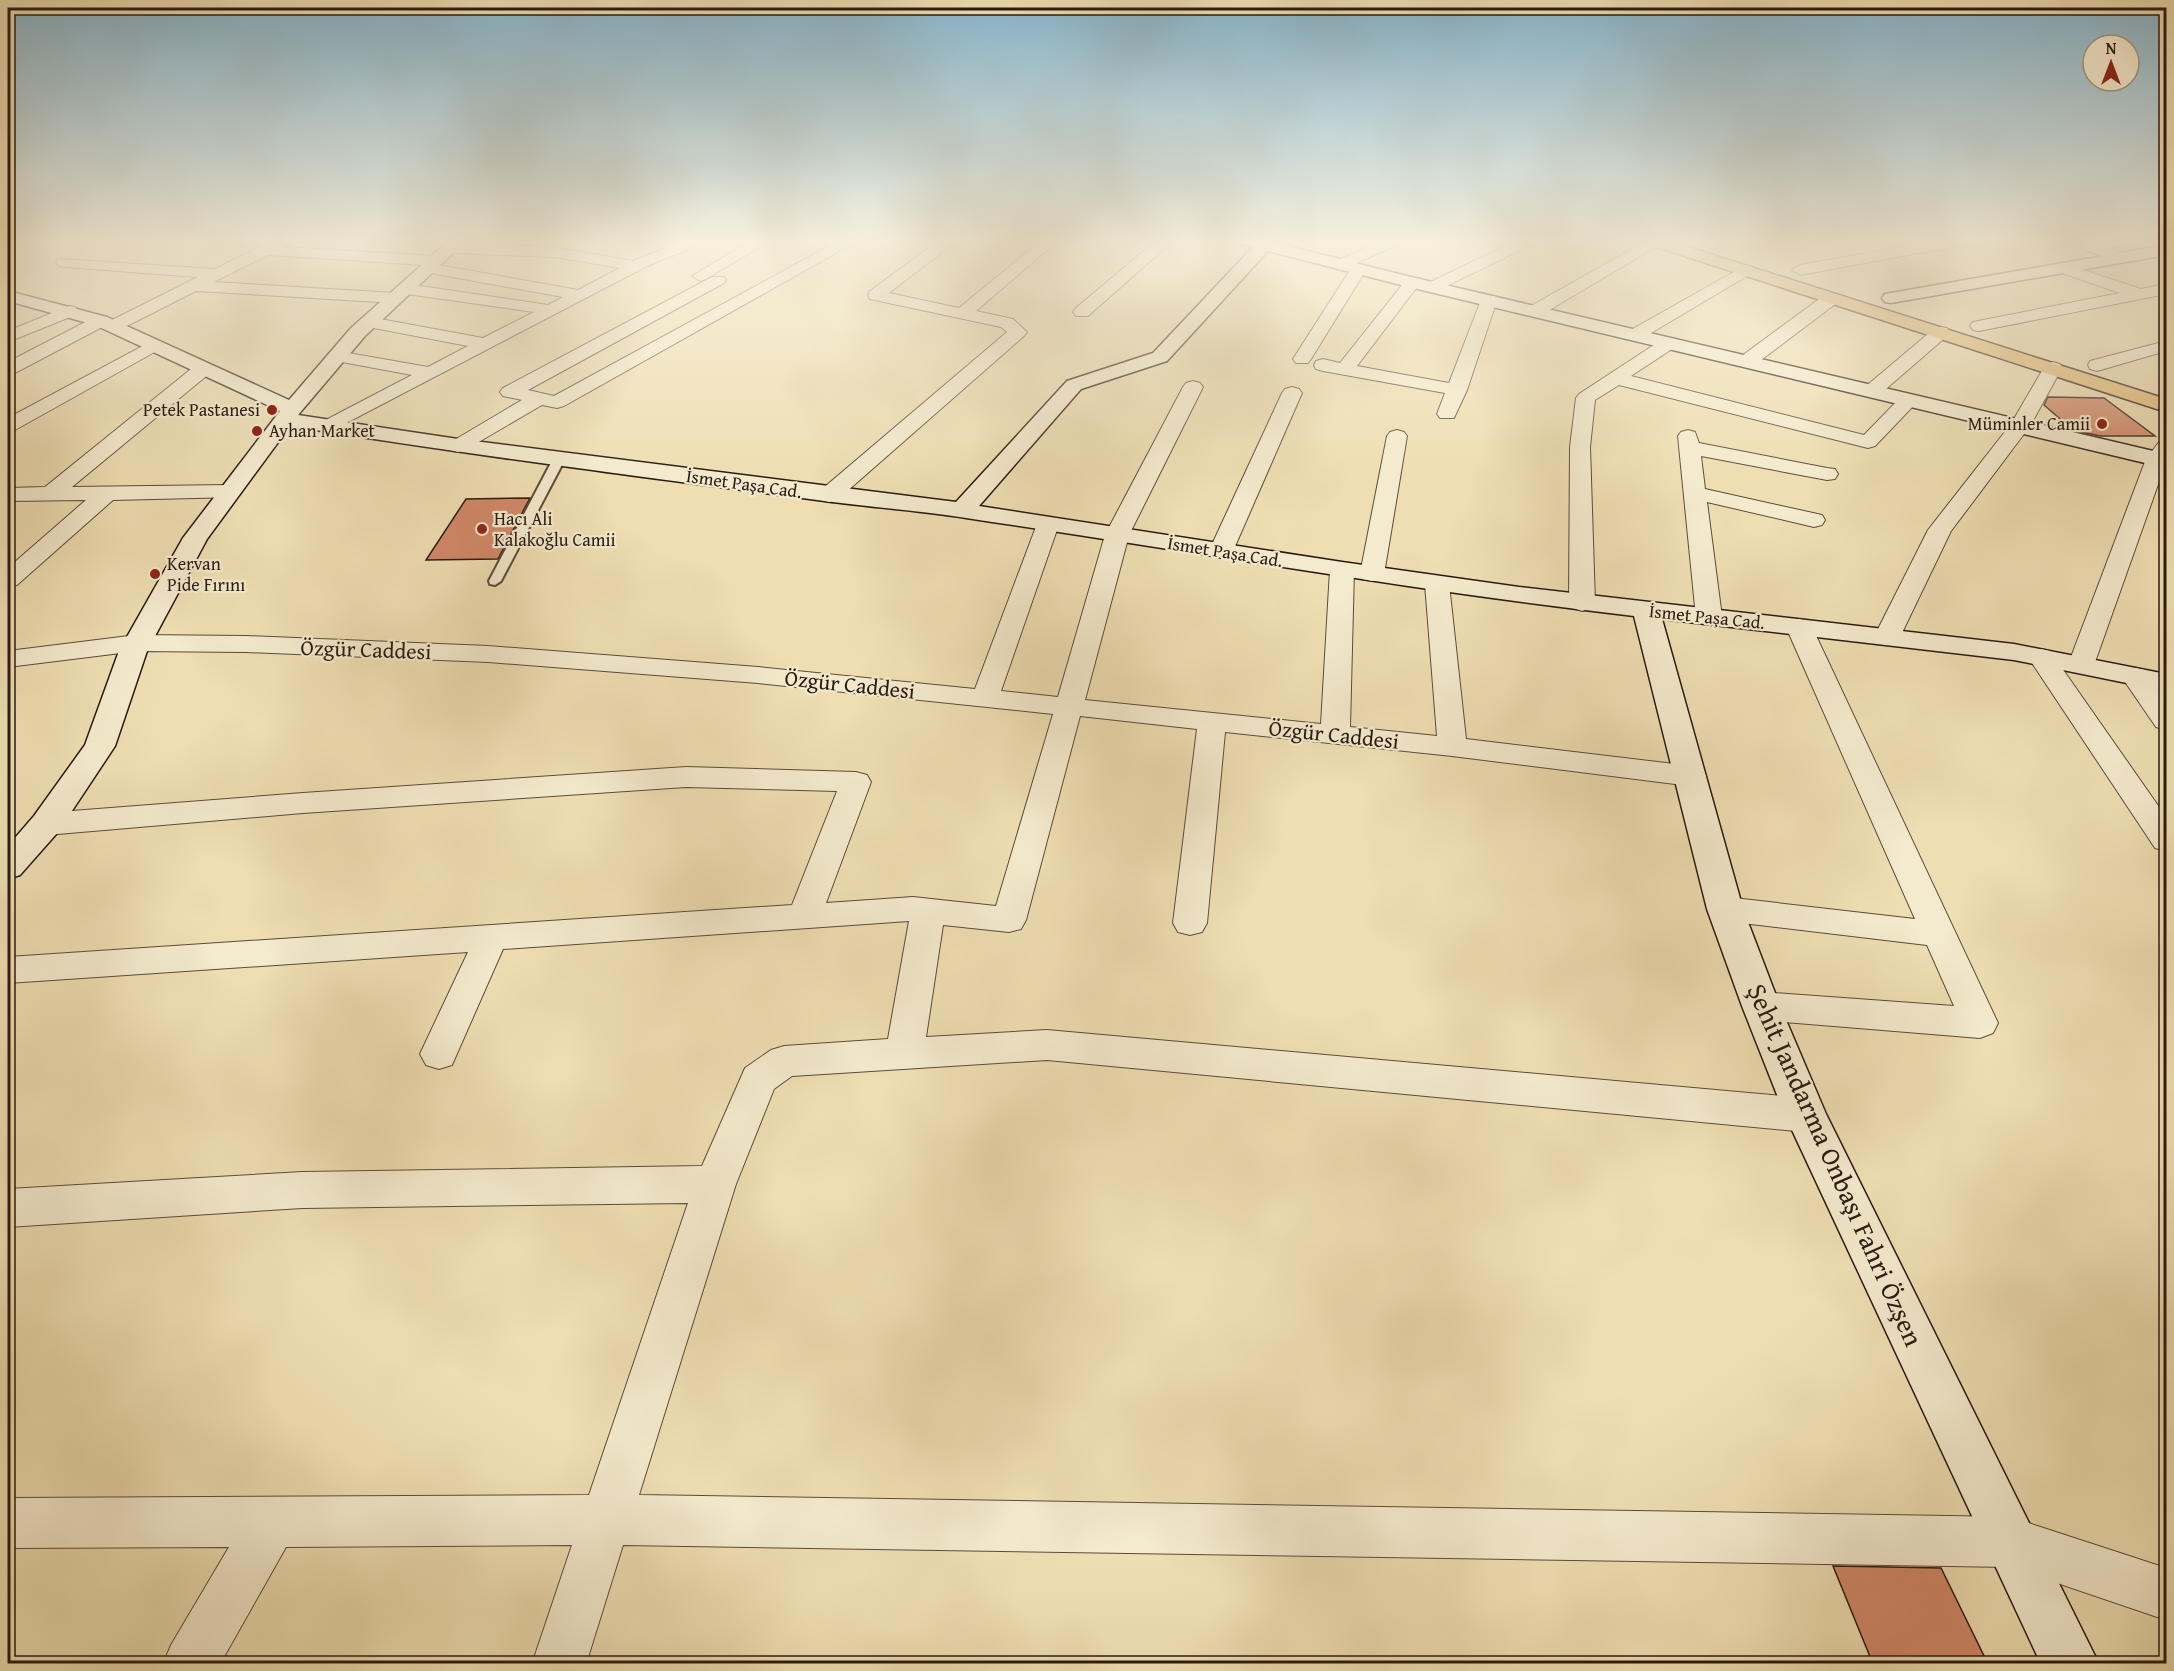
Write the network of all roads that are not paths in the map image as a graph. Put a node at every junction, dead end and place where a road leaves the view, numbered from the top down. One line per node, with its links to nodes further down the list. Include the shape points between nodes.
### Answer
1 (55, 317): 24 (street)
2 (86, 317): 20 (main road, İsmet Paşa Cad.)
3 (123, 317): 20 (street)
4 (375, 317): 19 (main road)
5 (536, 317): 27 (street)
6 (649, 317): 46 (street, via 510,392)
7 (711, 317): 46 (street, via 557,402)
8 (983, 317): 64 (street, via 1007,323 1018,332)
9 (1191, 317): 65 (main road, via 1160,357 1074,385)
10 (1329, 317): 32 (street)
11 (1385, 317): 38 (street)
12 (1483, 317): 43 (street)
13 (1559, 317): 23 (main road)
14 (1666, 317): 23 (street)
15 (1806, 317): 33 (street)
16 (1893, 317): 22 (main road)
17 (2023, 317): 21 (street)
18 (1957, 319): 21 (main road)
19 (369, 322): 27 (street); 30 (main road)
20 (107, 324): 28 (main road, İsmet Paşa Cad.); 36 (street)
21 (1978, 326): 25 (main road)
22 (1941, 332): 31 (main road); 44 (street)
23 (1635, 335): 26 (main road)
24 (8, 337)
25 (2011, 337)
26 (1668, 343): 33 (main road); 41 (street)
27 (485, 344): 39 (street)
28 (154, 345): 37 (main road, İsmet Paşa Cad.); 51 (street)
29 (2166, 346): 35 (street)
30 (337, 356): 39 (street); 49 (main road)
31 (2061, 358): 35 (main road); 48 (main road); 53 (street)
32 (1302, 359)
33 (1746, 362): 44 (main road)
34 (1323, 365): 38 (street)
35 (2097, 365): 40 (main road)
36 (8, 369)
37 (203, 369): 49 (main road, İsmet Paşa Cad.); 63 (street)
38 (1345, 369): 43 (street)
39 (429, 373): 52 (street)
40 (2127, 374)
41 (1616, 378): 47 (street, via 1868,442); 75 (street, via 1586,398 1581,447)
42 (1193, 387): 68 (street)
43 (1457, 390): 50 (street)
44 (1872, 391): 47 (main road)
45 (1292, 393): 69 (street)
46 (538, 399): 55 (street)
47 (1909, 400): 53 (main road)
48 (2166, 406)
49 (288, 414): 52 (main road, İsmet Paşa Cad.); 59 (main road)
50 (1448, 414)
51 (8, 426)
52 (328, 426): 55 (main road, İsmet Paşa Cad.)
53 (2020, 426): 56 (main road); 79 (street, via 1940,530)
54 (1397, 436): 71 (street)
55 (458, 446): 57 (main road, İsmet Paşa Cad.)
56 (2163, 455): 83 (street)
57 (560, 459): 64 (main road, İsmet Paşa Cad.); 73 (lane)
58 (1827, 474): 61 (street, via 1689,442)
59 (229, 492): 60 (street); 80 (main road, via 195,538)
60 (107, 493): 63 (street); 72 (street)
61 (1695, 493): 66 (street); 77 (street)
62 (8, 494): 63 (street)
63 (50, 494)
64 (829, 495): 65 (main road, İsmet Paşa Cad.)
65 (962, 510): 67 (main road, İsmet Paşa Cad.)
66 (1814, 520)
67 (1048, 524): 68 (main road, İsmet Paşa Cad.); 86 (street)
68 (1117, 535): 69 (main road, İsmet Paşa Cad.); 87 (street)
69 (1221, 551): 70 (main road, İsmet Paşa Cad.)
70 (1342, 570): 71 (main road, İsmet Paşa Cad.); 90 (street)
71 (1372, 574): 74 (main road, İsmet Paşa Cad.)
72 (8, 580)
73 (495, 581)
74 (1437, 584): 75 (main road, İsmet Paşa Cad.); 91 (street)
75 (1582, 603): 76 (main road, İsmet Paşa Cad.)
76 (1646, 610): 77 (main road, İsmet Paşa Cad.); 92 (main road, Şehit Jandarma Onbaşı Fahri Özşen)
77 (1709, 617): 78 (main road, İsmet Paşa Cad.)
78 (1798, 627): 79 (main road, İsmet Paşa Cad.); 100 (street)
79 (1887, 637): 81 (main road, İsmet Paşa Cad.)
80 (137, 643): 82 (street, Özgür Caddesi); 86 (street, Özgür Caddesi, via 488,654); 93 (main road, via 100,746)
81 (2041, 657): 83 (main road, İsmet Paşa Cad.); 94 (street)
82 (8, 659)
83 (2080, 665): 84 (main road, İsmet Paşa Cad.)
84 (2135, 676): 85 (main road, İsmet Paşa Cad.); 89 (street)
85 (2166, 682)
86 (985, 698): 87 (street, Özgür Caddesi)
87 (1069, 707): 88 (street, Özgür Caddesi); 97 (street, via 1009,920)
88 (1212, 721): 90 (street, Özgür Caddesi); 99 (street)
89 (2166, 721)
90 (1335, 734): 91 (street, Özgür Caddesi)
91 (1452, 747): 92 (street, Özgür Caddesi)
92 (1691, 776): 96 (main road, Şehit Jandarma Onbaşı Fahri Özşen)
93 (46, 824): 95 (main road); 98 (street, via 686,777 856,782)
94 (2166, 840)
95 (8, 867)
96 (1725, 909): 100 (street); 103 (main road, Şehit Jandarma Onbaşı Fahri Özşen)
97 (928, 911): 98 (street); 104 (street)
98 (804, 916): 101 (street)
99 (1190, 923)
100 (1939, 933): 103 (street, via 1980,1023)
101 (492, 936): 102 (street); 105 (street)
102 (8, 970)
103 (1761, 1006): 106 (main road, Şehit Jandarma Onbaşı Fahri Özşen)
104 (905, 1052): 106 (street, via 1047,1045); 107 (street, via 784,1061 759,1079)
105 (439, 1054)
106 (1806, 1115): 112 (main road, Şehit Jandarma Onbaşı Fahri Özşen)
107 (716, 1184): 108 (street, via 302,1190); 109 (street)
108 (8, 1208)
109 (605, 1520): 110 (street); 112 (street); 115 (street)
110 (273, 1521): 111 (street); 114 (street)
111 (8, 1523)
112 (2010, 1542): 113 (street); 116 (main road, Şehit Jandarma Onbaşı Fahri Özşen)
113 (2166, 1594)
114 (190, 1664)
115 (559, 1664)
116 (2071, 1664)

